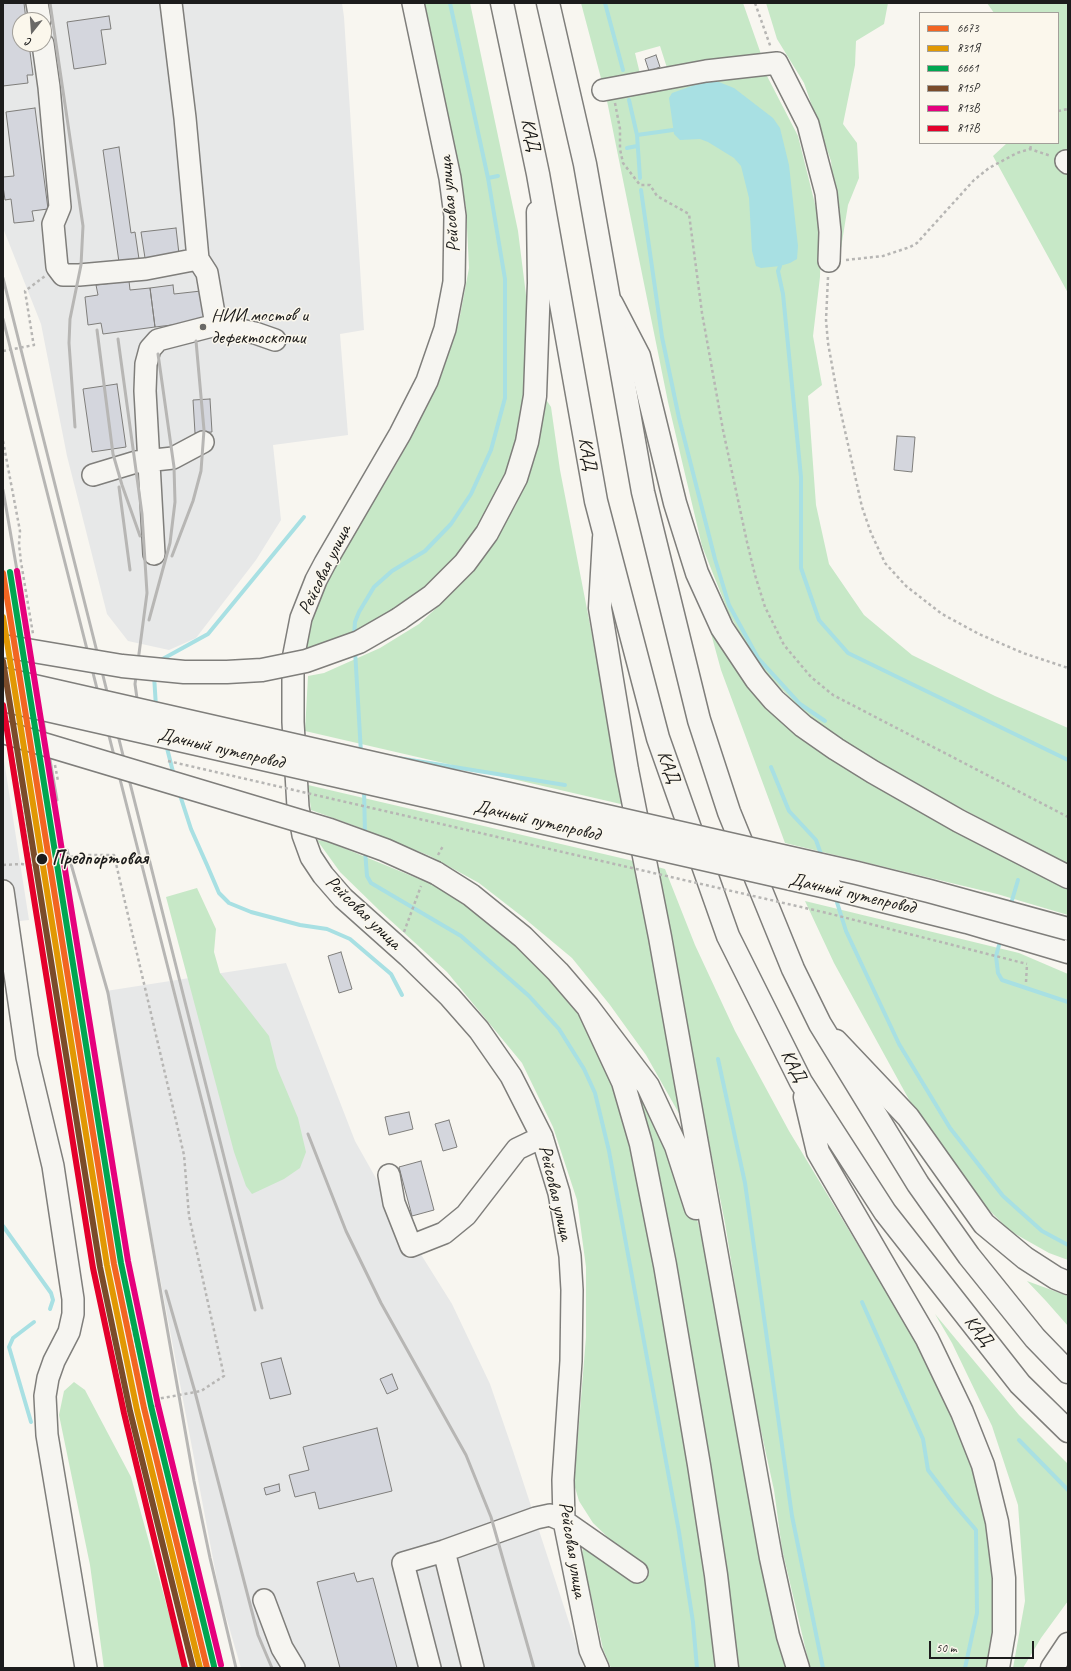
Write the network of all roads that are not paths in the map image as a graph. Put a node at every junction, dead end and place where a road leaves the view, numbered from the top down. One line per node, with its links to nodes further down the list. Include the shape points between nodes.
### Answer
1 (171, 3): 8 (street)
2 (413, 3): 32 (street, Рейсовая улица, via 450,178 455,216 454,282 445,329 427,381 400,434 325,563 301,618 293,659 293,722 298,807 303,835 311,857 323,875 343,898 450,997 479,1030 518,1088)
3 (502, 3): 7 (main road, КАД)
4 (548, 3): 10 (main road, via 585,164)
5 (44, 52): 8 (street, via 60,207 53,224 57,267 63,275 79,275 146,269)
6 (607, 89): 9 (street, via 706,71 777,63 808,124 826,194 830,232)
7 (538, 174): 16 (main road, КАД, via 593,486); 18 (main road, bridge, via 539,283 535,396 525,450 504,504 483,539 465,564 432,596 359,642 306,661 262,670 184,672 122,666)
8 (198, 259): 11 (street, via 207,273)
9 (828, 261)
10 (609, 297): 22 (main road, via 639,356 697,573 722,628 756,679 774,700 803,726 836,749 960,821); 30 (main road, via 643,492 699,720 729,812 762,895 793,969)
11 (216, 325): 12 (street); 14 (street, via 158,340 150,349 146,364 145,391)
12 (275, 340)
13 (203, 442): 14 (street, via 173,458)
14 (148, 461): 15 (street, via 136,462); 17 (street)
15 (94, 475)
16 (604, 533): 31 (main road, КАД, via 658,738 728,936); 34 (main road, via 600,608 627,770 660,937)
17 (154, 554)
18 (3, 646)
19 (3, 679): 24 (main road, Дачный путепровод, bridge, via 929,890)
20 (3, 700): 25 (main road, Дачный путепровод, bridge, via 831,888)
21 (7, 740): 29 (main road, bridge, via 330,830 385,850 436,873 471,895 523,937)
22 (1068, 877)
23 (3, 891): 26 (street)
24 (1068, 929)
25 (1008, 934): 27 (main road, Дачный путепровод); 28 (main road)
26 (7, 944): 43 (street, via 27,1057 53,1166 73,1299 74,1314 69,1332 54,1361 45,1396 47,1435)
27 (1068, 952)
28 (1068, 957)
29 (588, 1007): 34 (main road, via 648,1086 676,1146); 48 (main road, via 623,1082 642,1144 699,1465)
30 (820, 1024): 35 (main road, via 908,1117 984,1224 1025,1258); 36 (main road, via 918,1184 969,1256 1035,1338)
31 (801, 1082): 37 (main road, КАД, via 885,1212 1020,1384); 50 (main road, via 818,1152 927,1339 962,1412 983,1464 997,1522 1004,1578 1004,1633)
32 (542, 1137): 33 (street, via 517,1149 466,1216 444,1233 411,1246 394,1202); 38 (street, Рейсовая улица, via 559,1193 570,1256 572,1290 571,1361 563,1480)
33 (389, 1175)
34 (721, 1282): 49 (main road, via 771,1558 788,1636)
35 (1068, 1283)
36 (1068, 1372)
37 (1068, 1431)
38 (564, 1521): 39 (street, via 550,1515 536,1518); 40 (street); 47 (street, Рейсовая улица, via 590,1650)
39 (444, 1551): 45 (street, via 403,1563); 46 (street)
40 (637, 1572)
41 (264, 1600): 44 (street, via 282,1648)
42 (1068, 1644): 51 (main road)
43 (86, 1668)
44 (294, 1668)
45 (430, 1668)
46 (473, 1668)
47 (598, 1668)
48 (727, 1668)
49 (798, 1668)
50 (998, 1668)
51 (1052, 1668)

